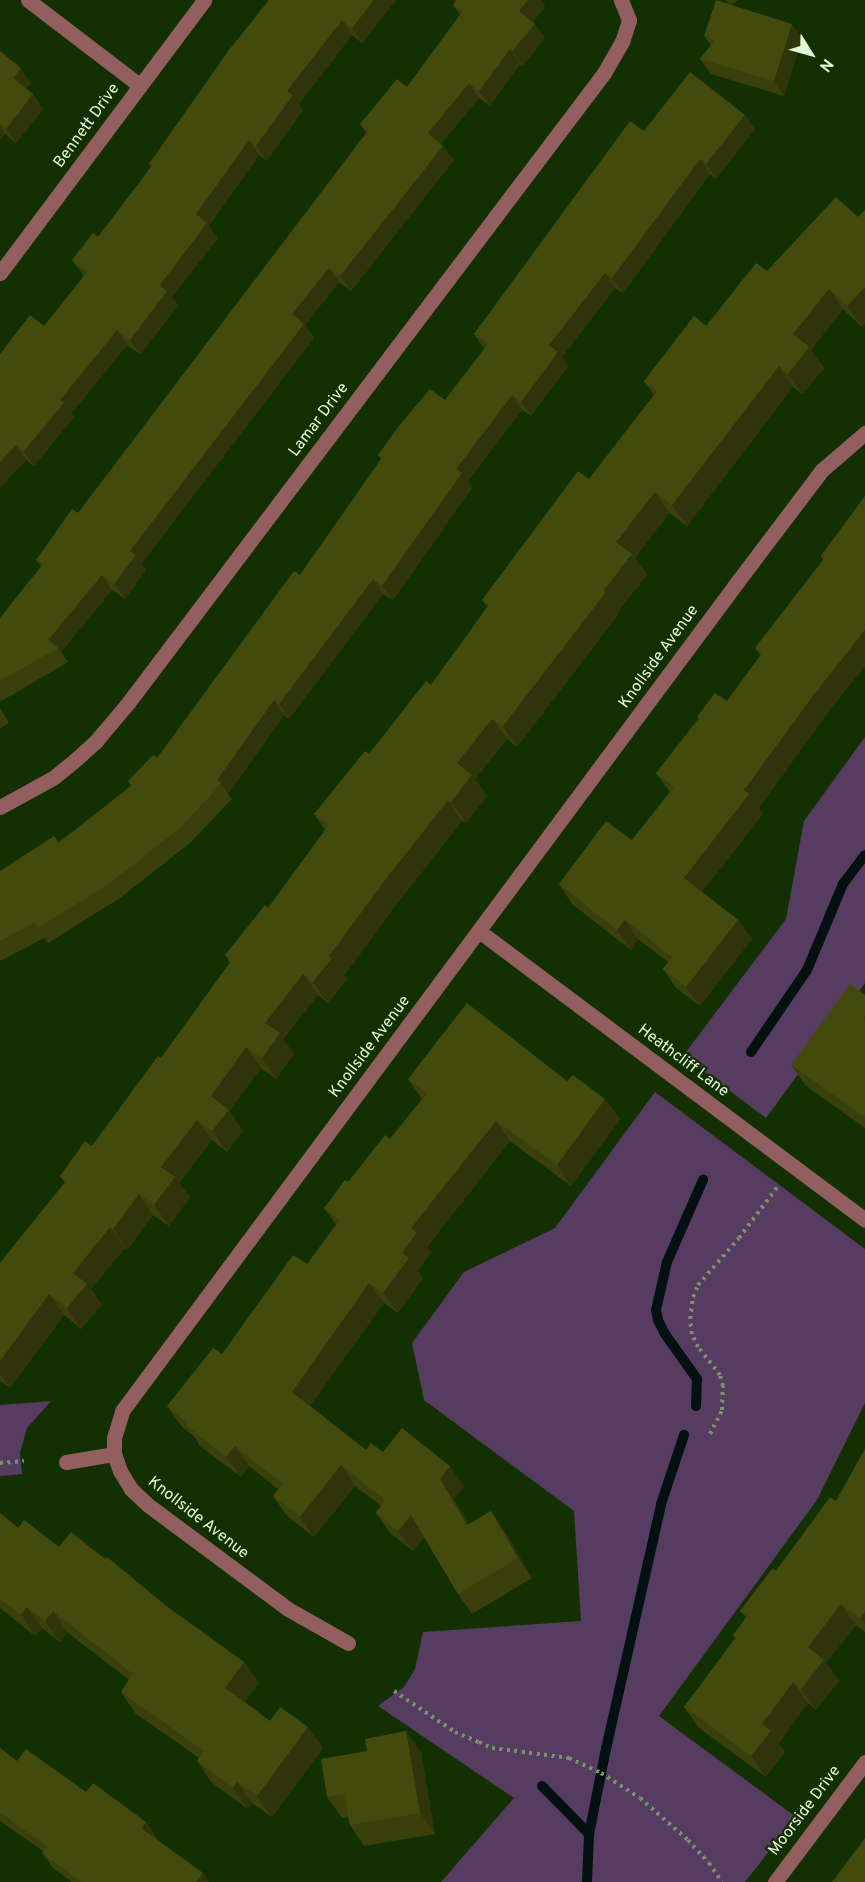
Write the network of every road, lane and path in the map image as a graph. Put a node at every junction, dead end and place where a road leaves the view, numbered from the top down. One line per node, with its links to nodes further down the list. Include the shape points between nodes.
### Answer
1 (28, 0): 4 (street)
2 (204, 0): 4 (street, Bennett Drive)
3 (621, 0): 7 (street, Lamar Drive, via 629,20 622,42 604,73 111,725 53,778)
4 (139, 85): 5 (street, Bennett Drive)
5 (0, 273)
6 (865, 433): 8 (street, Knollside Avenue, via 822,470)
7 (0, 807)
8 (479, 931): 9 (street, Heathcliff Lane); 12 (street, Knollside Avenue, via 122,1410)
9 (792, 1166): 10 (street, Heathcliff Lane); 11 (path, via 739,1238 698,1285 693,1297 692,1334 720,1375 723,1386 722,1410)
10 (865, 1220)
11 (710, 1434)
12 (114, 1454): 14 (street); 16 (street, Knollside Avenue, via 131,1489 148,1505 288,1609)
13 (24, 1461): 15 (path)
14 (66, 1461)
15 (0, 1463)
16 (348, 1643)
17 (394, 1691): 19 (path, via 454,1732 486,1745 569,1758 601,1773 640,1798 688,1840)
18 (865, 1762): 20 (street, Moorside Drive)
19 (722, 1882)
20 (775, 1882)

